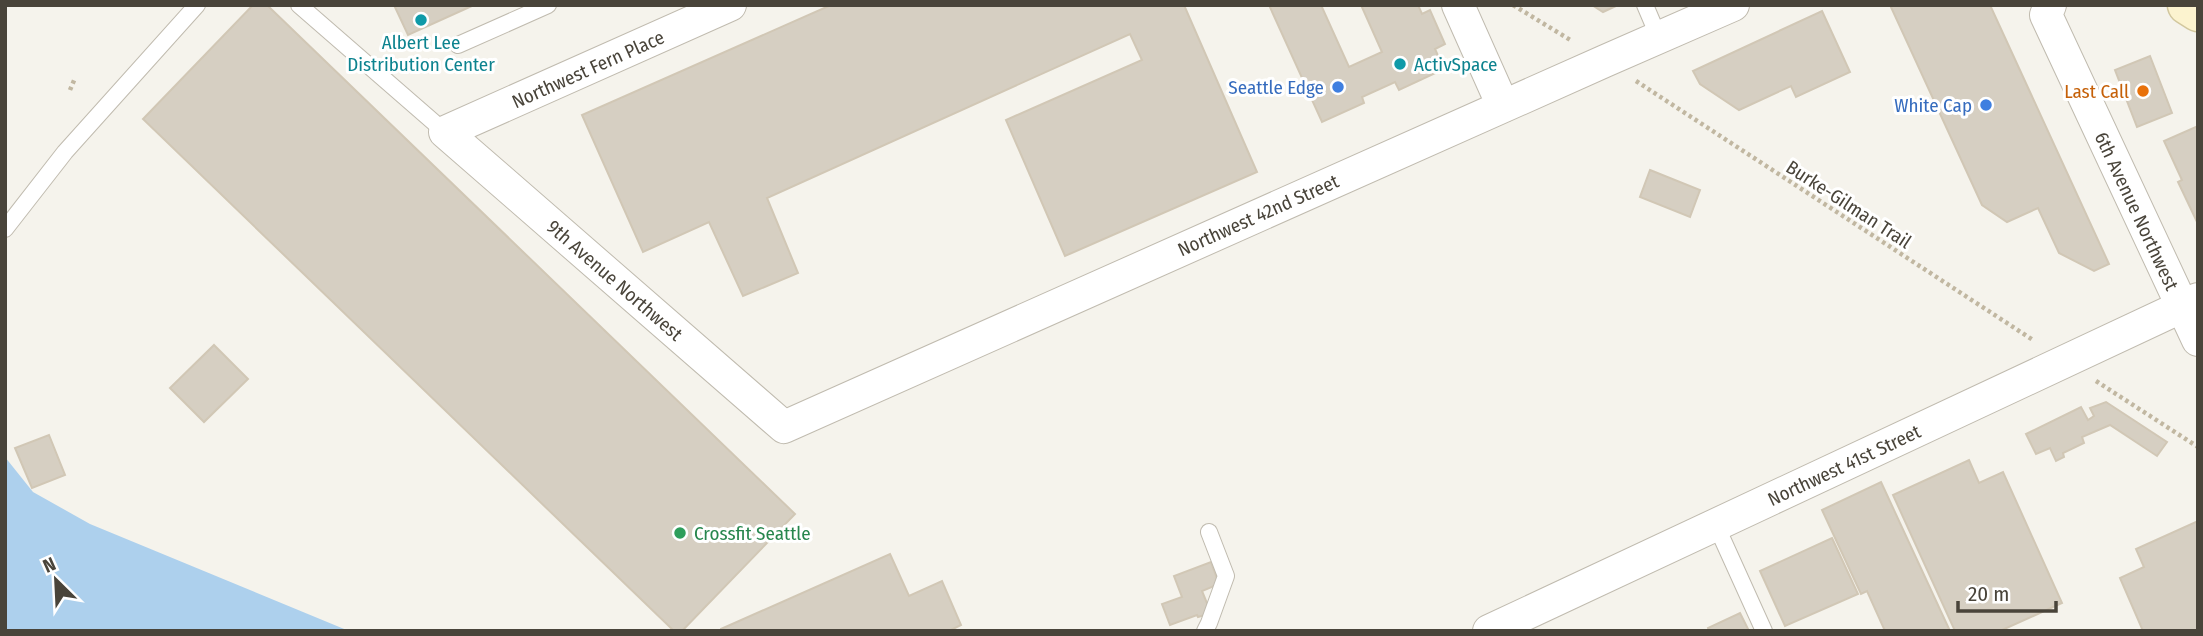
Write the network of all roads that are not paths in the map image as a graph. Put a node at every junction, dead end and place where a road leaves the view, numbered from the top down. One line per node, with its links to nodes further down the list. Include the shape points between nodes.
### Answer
1 (197, 5): 15 (lane, via 65,152)
2 (299, 5): 14 (lane)
3 (548, 5): 12 (lane)
4 (730, 5): 14 (street, Northwest Fern Place)
5 (1458, 5): 13 (street)
6 (1644, 5): 11 (lane)
7 (1733, 5): 11 (street, Northwest 42nd Street)
8 (2050, 5): 16 (street, 6th Avenue Northwest, via 2046,15)
9 (2187, 5): 10 (main road)
10 (2198, 12)
11 (1659, 38): 13 (street, Northwest 42nd Street)
12 (458, 45)
13 (1503, 106): 18 (street, Northwest 42nd Street)
14 (445, 132): 18 (street, 9th Avenue Northwest)
15 (5, 229)
16 (2190, 302): 17 (street, 6th Avenue Northwest); 19 (street, Northwest 41st Street)
17 (2198, 340)
18 (784, 427)
19 (1716, 525): 22 (street, Northwest 41st Street); 23 (lane)
20 (1209, 532): 21 (lane, via 1226,576)
21 (1205, 631)
22 (1489, 631)
23 (1764, 631)

